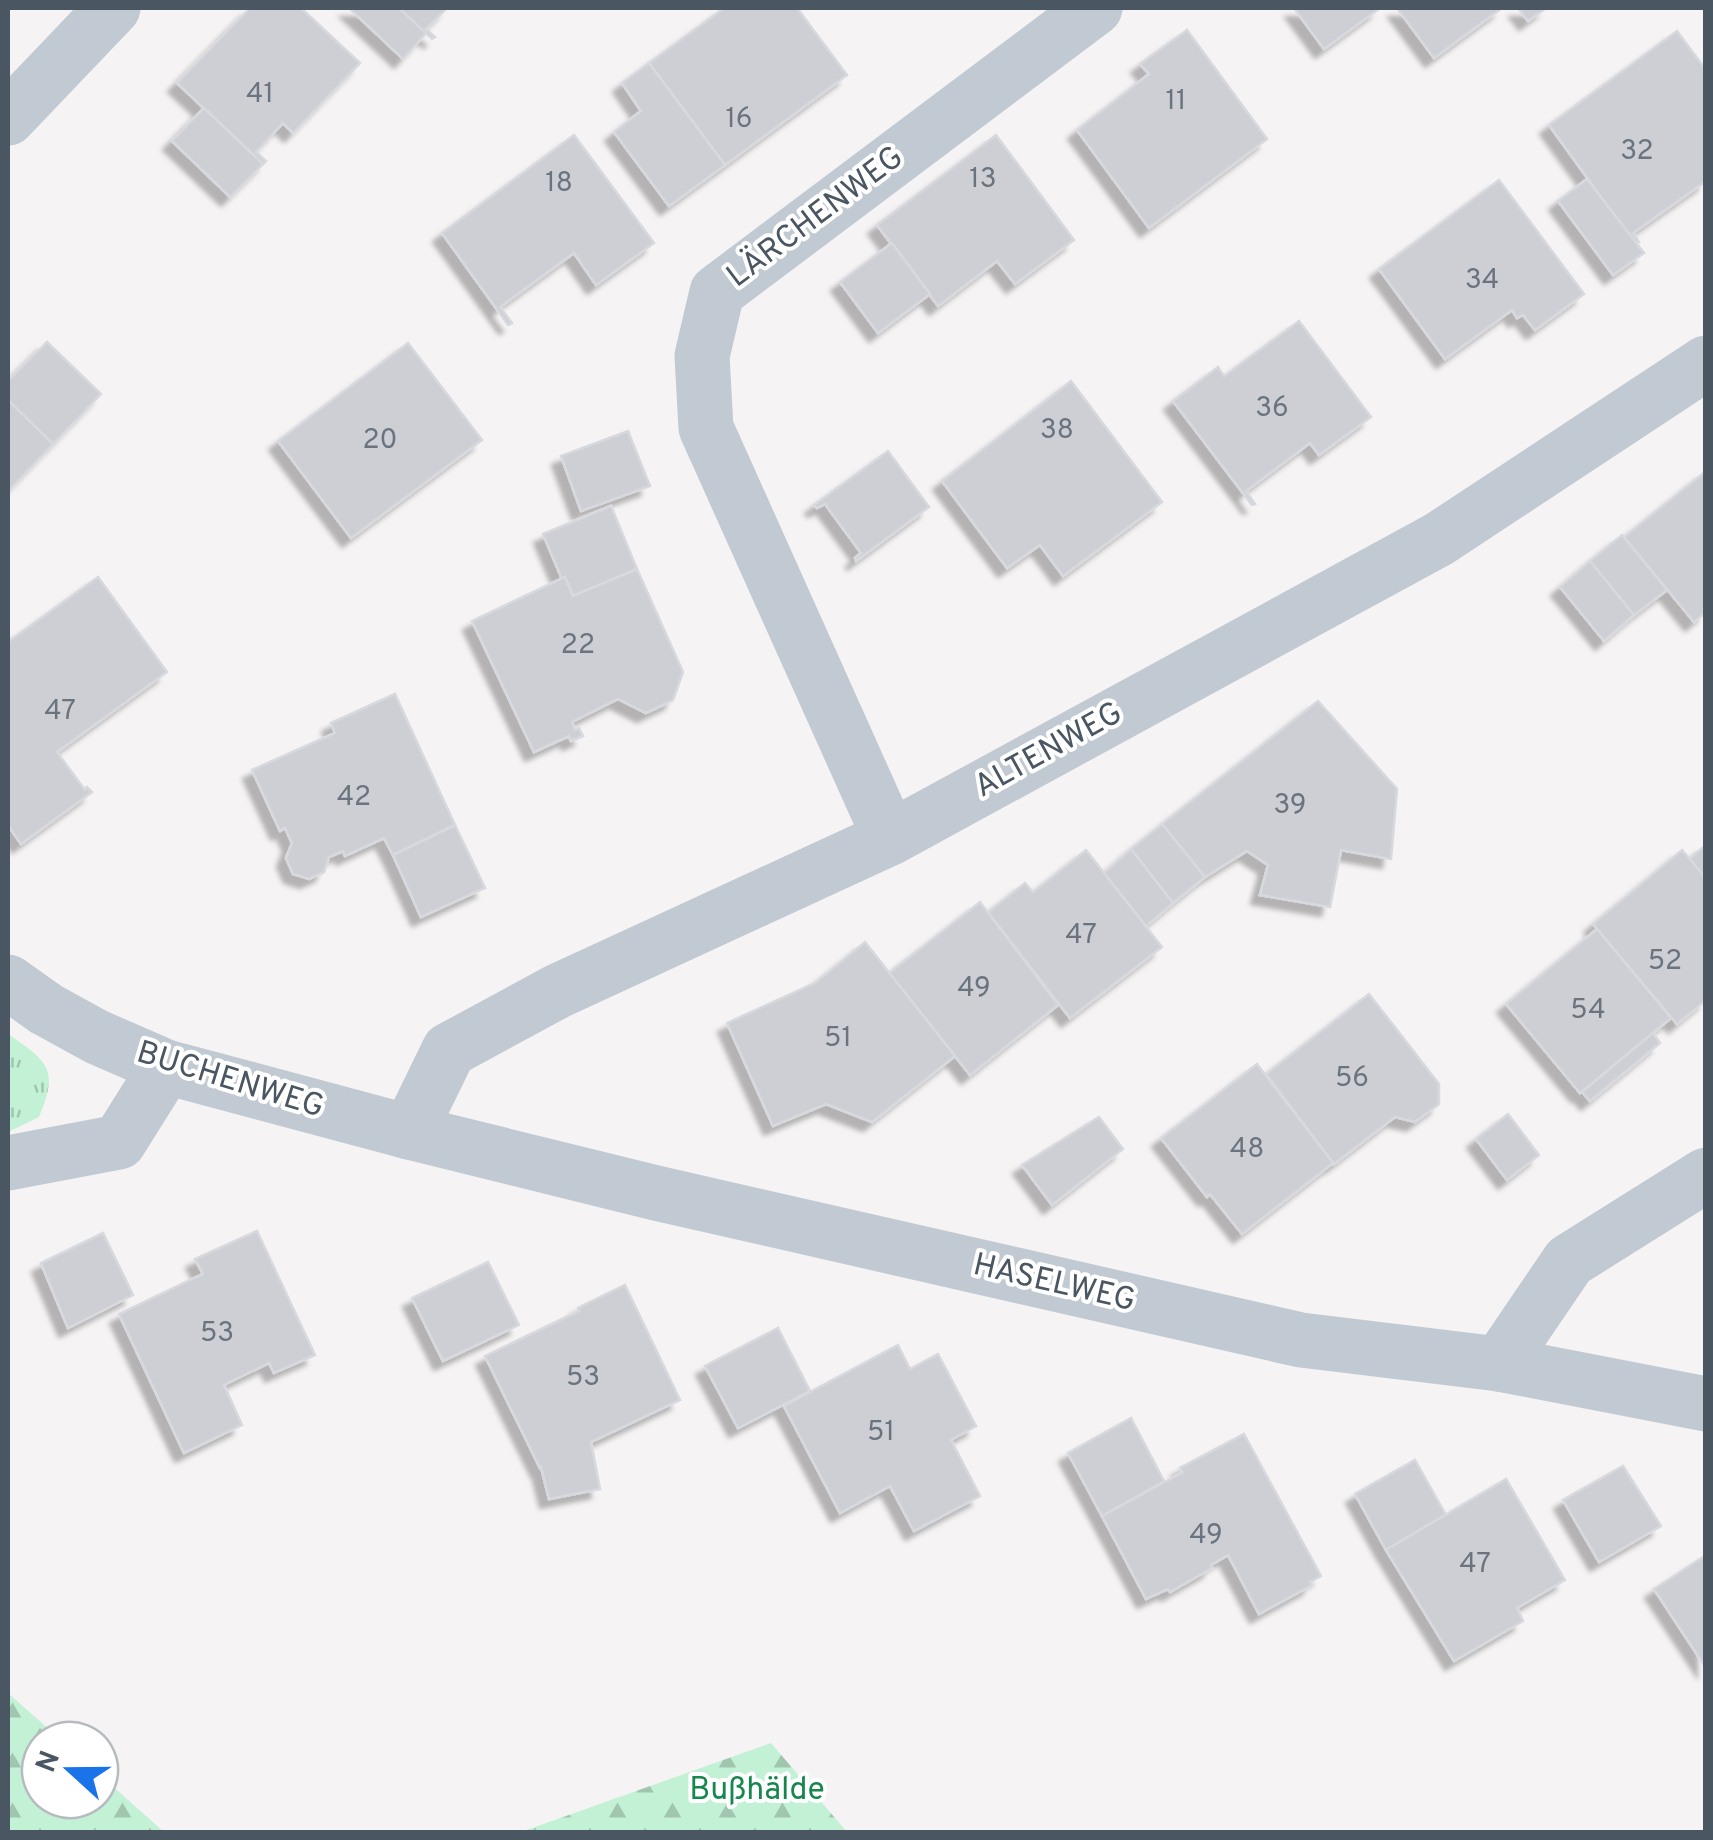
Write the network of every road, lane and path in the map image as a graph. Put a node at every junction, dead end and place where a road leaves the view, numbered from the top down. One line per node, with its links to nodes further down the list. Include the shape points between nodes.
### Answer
1 (113, 8): 3 (street)
2 (1095, 8): 5 (street, LÄRCHENWEG, via 718,292 702,356 706,428)
3 (8, 118)
4 (1706, 363): 5 (street, ALTENWEG, via 1439,539)
5 (890, 838): 8 (street, ALTENWEG, via 558,991 448,1050)
6 (8, 982): 7 (street, BUCHENWEG, via 97,1037)
7 (166, 1067): 8 (street, BUCHENWEG); 9 (street, via 119,1142)
8 (409, 1132): 11 (street, HASELWEG, via 1301,1340)
9 (8, 1163)
10 (1706, 1175): 11 (street, via 1570,1261)
11 (1500, 1364): 12 (street, HASELWEG)
12 (1706, 1404)

